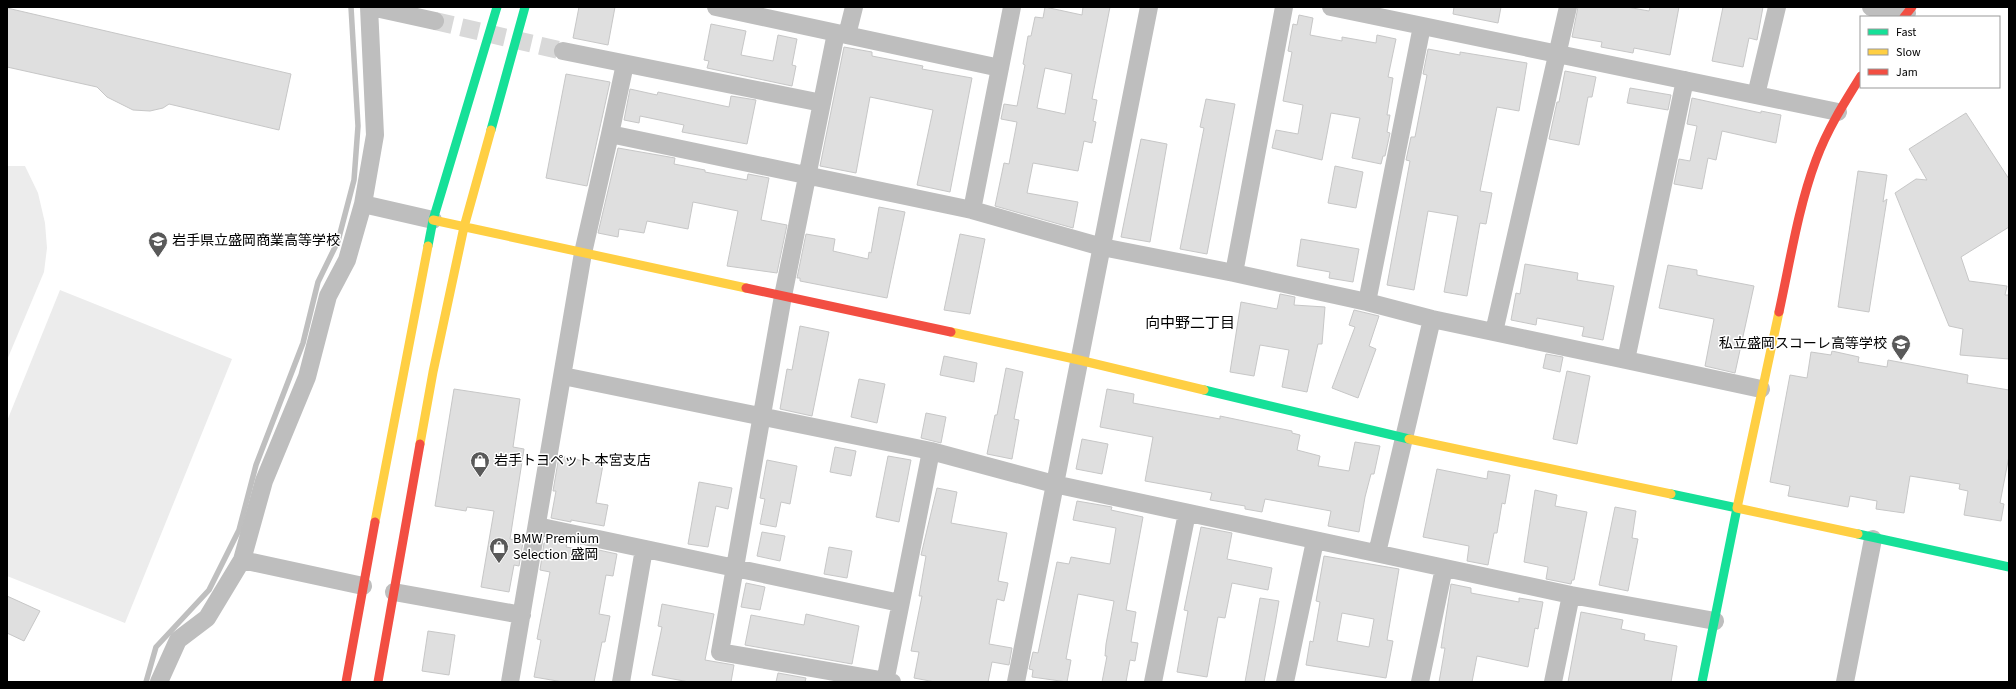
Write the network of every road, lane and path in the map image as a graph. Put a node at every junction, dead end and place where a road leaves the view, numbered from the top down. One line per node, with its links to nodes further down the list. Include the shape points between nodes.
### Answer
1 (370, 7): 15 (street); 29 (street, via 375,135)
2 (497, 7): 31 (street)
3 (525, 7): 32 (street)
4 (716, 7): 13 (street)
5 (854, 7): 17 (street)
6 (1012, 7): 21 (street)
7 (1149, 7): 33 (street)
8 (1284, 7): 35 (street)
9 (1331, 7): 16 (street)
10 (1568, 7): 19 (street)
11 (1777, 7): 24 (street)
12 (1871, 7): 14 (street)
13 (767, 12): 17 (street)
14 (1907, 12)
15 (435, 22)
16 (1422, 26): 19 (street); 37 (street)
17 (842, 34): 21 (street); 25 (street)
18 (563, 51): 20 (street)
19 (1556, 54): 23 (street); 39 (street)
20 (625, 64): 25 (street); 27 (street)
21 (1000, 68): 30 (street)
22 (1860, 78): 26 (street)
23 (1685, 80): 24 (street); 41 (street)
24 (1756, 95): 26 (street)
25 (822, 103): 28 (street)
26 (1838, 112): 43 (street, via 1816,160 1801,211)
27 (610, 134): 28 (street); 34 (street)
28 (807, 174): 30 (street); 36 (street)
29 (363, 204): 31 (street); 55 (street, via 347,260 328,296 307,378 264,481)
30 (972, 210): 33 (street)
31 (433, 220): 32 (street); 59 (street)
32 (464, 227): 34 (street); 60 (street, via 433,372)
33 (1102, 247): 35 (street); 40 (street)
34 (584, 253): 36 (street); 42 (street)
35 (1234, 274): 37 (street)
36 (783, 296): 40 (street); 44 (street)
37 (1367, 302): 38 (street)
38 (1432, 319): 39 (street); 45 (street)
39 (1494, 332): 41 (street)
40 (1079, 360): 45 (street); 47 (street)
41 (1626, 360): 43 (street)
42 (563, 376): 44 (street); 50 (street)
43 (1761, 389): 48 (street)
44 (763, 417): 46 (street); 56 (street)
45 (1404, 438): 48 (street); 54 (street)
46 (931, 451): 47 (street); 62 (street)
47 (1054, 484): 49 (street); 72 (street)
48 (1737, 508): 51 (street); 64 (street)
49 (1187, 513): 52 (street); 73 (street)
50 (537, 526): 53 (street); 63 (street)
51 (1873, 539): 57 (street); 65 (street)
52 (1315, 541): 54 (street); 74 (street)
53 (644, 549): 56 (street); 70 (street)
54 (1377, 553): 58 (street)
55 (242, 560): 59 (street); 66 (street, via 208,618 178,640)
56 (736, 567): 62 (street); 71 (street, via 720,652)
57 (2009, 567)
58 (1444, 568): 61 (street); 75 (street)
59 (364, 586): 67 (street)
60 (394, 592): 63 (street); 68 (street)
61 (1571, 595): 64 (street); 76 (street)
62 (900, 603): 71 (street)
63 (522, 615): 69 (street)
64 (1715, 621): 77 (street)
65 (1849, 681)
66 (159, 682)
67 (346, 682)
68 (378, 682)
69 (510, 682)
70 (621, 682)
71 (887, 682)
72 (1016, 682)
73 (1153, 682)
74 (1285, 682)
75 (1420, 682)
76 (1553, 682)
77 (1702, 682)

